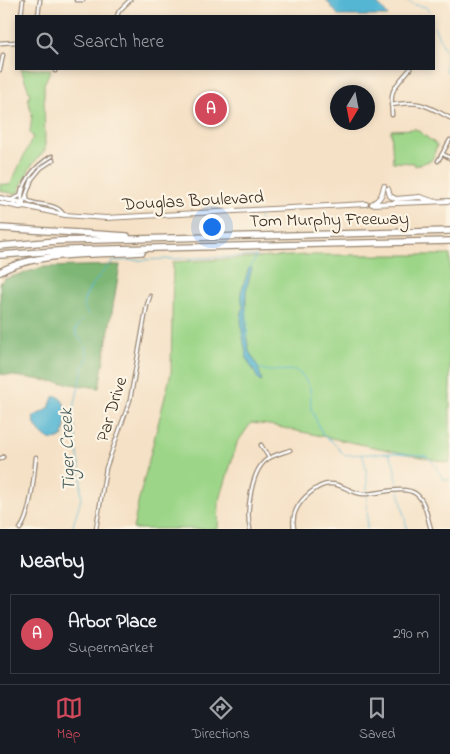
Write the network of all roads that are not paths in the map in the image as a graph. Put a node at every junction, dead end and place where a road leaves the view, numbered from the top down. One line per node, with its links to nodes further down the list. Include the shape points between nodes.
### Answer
1 (23, 0): 6 (street)
2 (40, 0): 7 (street)
3 (76, 0): 4 (street)
4 (83, 0)
5 (130, 0): 8 (street)
6 (21, 15)
7 (38, 15)
8 (118, 15)
9 (15, 42): 10 (street)
10 (0, 43)
11 (3, 55): 12 (street)
12 (0, 70)
13 (409, 70): 14 (street, via 392,92)
14 (391, 105): 15 (street); 16 (street, via 423,104)
15 (392, 115)
16 (450, 118)
17 (450, 140): 18 (street)
18 (442, 154): 20 (street); 22 (street)
19 (52, 156): 24 (street, via 30,174)
20 (450, 158)
21 (53, 160): 26 (street, via 32,179)
22 (438, 161)
23 (384, 186): 30 (main road, via 380,199 372,204)
24 (24, 187): 28 (street, via 20,196); 33 (street)
25 (388, 189): 30 (main road, via 390,196 396,199 420,197)
26 (27, 195): 33 (street); 34 (street, via 27,200 32,203 57,208)
27 (0, 198): 28 (main road, Douglas Boulevard)
28 (9, 200): 33 (main road, Douglas Boulevard)
29 (450, 201): 30 (main road)
30 (434, 202)
31 (0, 203): 33 (main road, Douglas Boulevard)
32 (366, 204): 34 (main road, Douglas Boulevard, via 106,218)
33 (22, 206): 34 (main road, Douglas Boulevard)
34 (63, 214)
35 (0, 228): 37 (highway)
36 (450, 231): 37 (highway, Tom Murphy Freeway)
37 (159, 238): 39 (highway, Tom Murphy Freeway)
38 (450, 241): 40 (highway, Tom Murphy Freeway)
39 (0, 246)
40 (219, 246): 41 (highway, Tom Murphy Freeway); 42 (highway, via 42,258 19,262)
41 (0, 255)
42 (0, 272)
43 (150, 296): 49 (street, Par Drive, via 130,400 103,479)
44 (261, 445): 47 (street)
45 (290, 450): 47 (street)
46 (36, 457): 48 (street, via 30,497)
47 (268, 458): 50 (street, via 255,476 248,513)
48 (20, 529)
49 (96, 529)
50 (250, 529)
51 (294, 529): 52 (street, via 295,514 301,502 320,486 330,484 362,494 411,491 422,502)
52 (431, 529)

